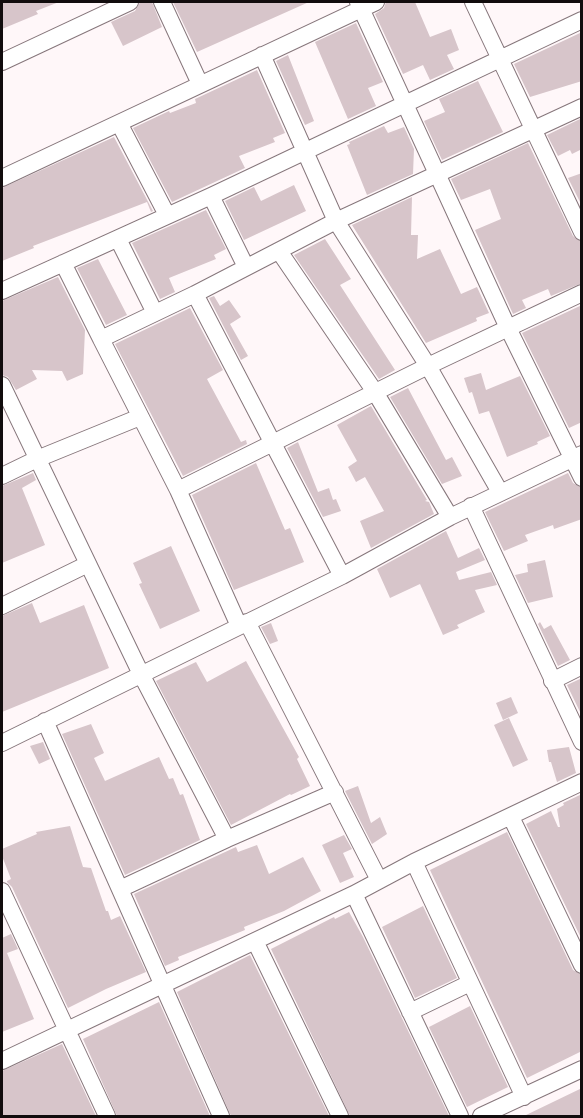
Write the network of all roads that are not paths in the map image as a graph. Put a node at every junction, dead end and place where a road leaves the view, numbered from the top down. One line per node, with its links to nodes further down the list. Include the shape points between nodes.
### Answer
1 (130, 2): 8 (street)
2 (162, 2): 9 (street)
3 (473, 2): 7 (street)
4 (365, 4): 6 (street); 10 (street)
5 (582, 20): 7 (street)
6 (262, 55): 9 (street); 14 (street)
7 (499, 58): 10 (street); 13 (street)
8 (2, 62)
9 (200, 84): 12 (street)
10 (405, 103): 14 (street); 15 (street)
11 (582, 107): 13 (street)
12 (119, 123): 16 (street); 18 (street)
13 (534, 130): 15 (street); 20 (street)
14 (305, 150): 17 (street); 19 (street)
15 (437, 175): 19 (street); 29 (street)
16 (2, 178)
17 (211, 196): 18 (street); 24 (street)
18 (167, 215): 21 (street)
19 (336, 221): 22 (street); 31 (street)
20 (582, 232)
21 (118, 239): 23 (street); 28 (street)
22 (279, 251): 24 (street); 33 (street)
23 (63, 263): 25 (street); 30 (street)
24 (246, 267): 27 (street)
25 (2, 291)
26 (582, 293): 29 (street)
27 (195, 294): 28 (street); 35 (street)
28 (155, 313): 30 (street)
29 (508, 328): 31 (street); 36 (street)
30 (101, 339): 34 (street)
31 (428, 366): 33 (street); 41 (street)
32 (2, 385): 37 (street)
33 (375, 392): 35 (street); 43 (street)
34 (140, 417): 37 (street); 40 (street)
35 (272, 443): 40 (street); 45 (street)
36 (577, 456): 39 (street); 41 (street)
37 (37, 459): 38 (street); 44 (street)
38 (2, 476)
39 (582, 478)
40 (178, 490): 47 (street)
41 (500, 492): 42 (street)
42 (471, 506): 43 (street); 50 (street)
43 (450, 517): 45 (street)
44 (88, 564): 46 (street); 49 (street)
45 (342, 576): 47 (street)
46 (2, 606)
47 (243, 624): 49 (street); 55 (street)
48 (582, 666): 50 (street)
49 (141, 674): 51 (street); 57 (street)
50 (552, 681): 52 (street)
51 (45, 722): 53 (street); 60 (street)
52 (582, 742)
53 (2, 743)
54 (582, 782): 56 (street)
55 (335, 792): 57 (street); 59 (street)
56 (511, 817): 58 (street); 64 (street)
57 (227, 839): 60 (street)
58 (414, 862): 59 (street); 65 (street)
59 (379, 880): 62 (street)
60 (120, 890): 66 (street)
61 (2, 891): 68 (street)
62 (354, 894): 63 (street); 67 (street)
63 (255, 940): 66 (street); 74 (street)
64 (582, 965)
65 (470, 983): 67 (street); 71 (street)
66 (162, 985): 68 (street); 73 (street)
67 (410, 1012): 75 (street)
68 (67, 1030): 69 (street); 72 (street)
69 (2, 1061)
70 (582, 1069): 71 (street)
71 (524, 1097): 76 (street)
72 (106, 1116)
73 (221, 1116)
74 (340, 1116)
75 (460, 1116)
76 (481, 1116)

